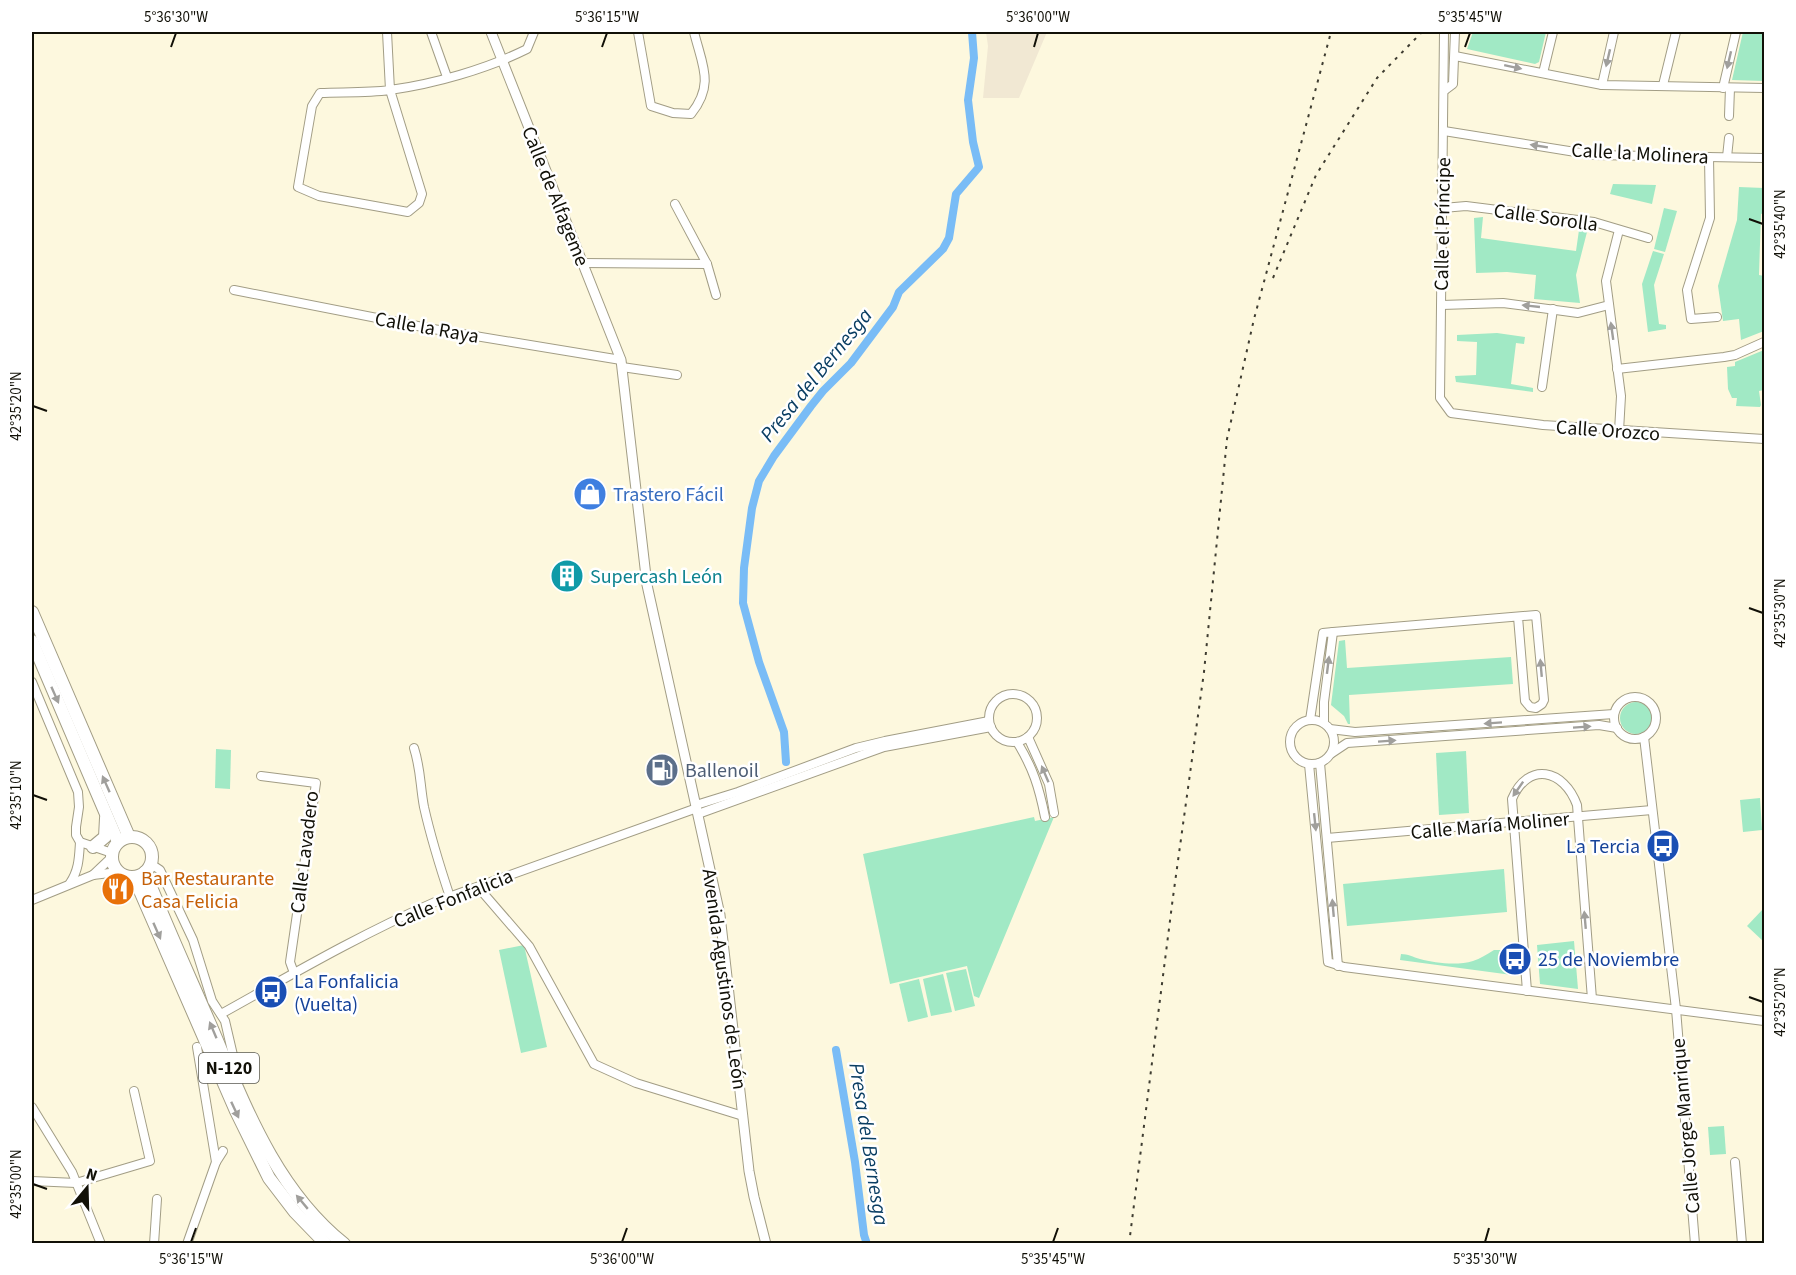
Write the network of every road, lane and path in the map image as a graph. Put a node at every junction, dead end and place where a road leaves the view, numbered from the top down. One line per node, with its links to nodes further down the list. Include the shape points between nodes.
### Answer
1 (387, 32): 21 (street)
2 (431, 32): 16 (street)
3 (491, 32): 14 (street, Calle de Alfageme)
4 (638, 32): 5 (street, via 651,106 691,114 702,100 706,84)
5 (694, 32)
6 (1444, 32): 22 (street, Calle el Príncipe)
7 (1455, 32): 13 (street)
8 (1553, 32): 15 (street)
9 (1614, 32): 17 (street, one-way to 17)
10 (1676, 32): 18 (street)
11 (1736, 32): 19 (street, one-way to 19)
12 (532, 33): 14 (street, via 527,49)
13 (1455, 56): 15 (street, one-way to 15); 22 (street, via 1453,84)
14 (502, 62): 16 (street); 33 (street, Calle de Alfageme)
15 (1543, 74): 17 (street)
16 (447, 77): 21 (street)
17 (1602, 85): 18 (street)
18 (1664, 86): 19 (street)
19 (1726, 88): 20 (street); 23 (street)
20 (1764, 88)
21 (390, 90): 21 (street, via 423,194 419,203 408,212 319,196 298,187 312,106 320,93)
22 (1444, 90): 24 (street, Calle el Príncipe)
23 (1729, 116)
24 (1444, 131): 26 (street, Calle la Molinera, one-way to 24, via 1594,154); 30 (street, Calle el Príncipe)
25 (1729, 138): 27 (street)
26 (1709, 157): 27 (street, Calle la Molinera); 40 (street, via 1710,218 1687,290 1691,319)
27 (1727, 157): 28 (street, Calle la Molinera)
28 (1764, 158)
29 (675, 204): 34 (street)
30 (1443, 208): 31 (street, Calle Sorolla, via 1466,206 1594,222); 37 (street, Calle el Príncipe)
31 (1619, 230): 32 (street, Calle Sorolla); 38 (street, via 1606,281)
32 (1648, 238)
33 (583, 263): 34 (street); 42 (street, Calle de Alfageme)
34 (707, 264): 36 (street)
35 (234, 290): 42 (street, Calle la Raya)
36 (716, 295)
37 (1442, 305): 39 (street, one-way to 37, via 1503,303); 46 (street, Calle el Príncipe, via 1440,398)
38 (1609, 305): 39 (street, via 1578,313); 43 (street, one-way to 38)
39 (1553, 309): 45 (street)
40 (1717, 317)
41 (1764, 342): 43 (street, via 1735,355)
42 (622, 363): 44 (street, Calle la Raya); 68 (street, Avenida Agustinos de León, via 647,585)
43 (1617, 369): 47 (street, via 1621,396)
44 (677, 375)
45 (1542, 387)
46 (1451, 413): 47 (street, Calle Orozco)
47 (1619, 431): 48 (street, Calle Orozco)
48 (1764, 439)
49 (32, 612): 78 (highway, one-way to 49)
50 (1518, 617): 50 (street, one-way to 50, via 1525,701 1536,708 1544,700 1536,615); 51 (street)
51 (1333, 632): 55 (street, via 1323,633); 56 (street, one-way to 51)
52 (32, 641): 70 (highway, one-way to 70)
53 (32, 682): 76 (street, via 78,792 76,835)
54 (1614, 714): 58 (street, one-way to 58, via 1355,732); 59 (street); 61 (street, via 1620,703 1631,697 1649,702 1656,724)
55 (1310, 720): 56 (street); 66 (street, via 1297,725 1290,738 1296,758)
56 (1324, 723): 58 (street)
57 (990, 724): 60 (street, via 989,711 994,702 1002,696 1022,695 1030,701 1037,719); 62 (street, via 997,736); 68 (street, Calle Fonfalicia, via 884,747)
58 (1330, 729): 64 (street, via 1335,741)
59 (1617, 729): 61 (street, via 1629,738); 64 (street, one-way to 59, via 1347,743 1599,725)
60 (1028, 737): 62 (street); 71 (street, one-way to 60, via 1049,784)
61 (1644, 737): 69 (street, Calle Jorge Manrique)
62 (1017, 741): 72 (street, via 1039,787)
63 (414, 748): 84 (street, via 432,844)
64 (1332, 753): 65 (street)
65 (1320, 763): 66 (street); 75 (street)
66 (1309, 764): 86 (street, one-way to 86, via 1328,962)
67 (261, 776): 87 (street, Calle Lavadero, via 316,783 290,962)
68 (697, 809): 83 (street, Calle Fonfalicia); 97 (street, Avenida Agustinos de León, via 720,915)
69 (1652, 810): 73 (street, Calle María Moliner); 90 (street, Calle Jorge Manrique)
70 (105, 811): 77 (highway, via 105,837); 78 (highway)
71 (1054, 813)
72 (1045, 817)
73 (1577, 817): 74 (street, Calle María Moliner); 74 (street, one-way to 74, via 1577,805 1567,784 1549,775 1537,775 1524,780 1516,789); 89 (street, one-way to 73)
74 (1512, 823): 75 (street, Calle María Moliner); 88 (street)
75 (1328, 838): 86 (street, one-way to 75)
76 (80, 842): 77 (street); 82 (street, via 79,863)
77 (93, 847): 78 (street)
78 (118, 847): 79 (highway, N-120, via 140,839 148,846 152,855); 80 (highway, via 113,866); 81 (street)
79 (143, 871): 80 (highway, via 125,876); 91 (street, via 160,870 188,928 212,1001); 95 (highway, N-120, one-way to 79); 107 (highway, N-120, one-way to 107, via 236,1111 269,1178)
80 (118, 872): 81 (street)
81 (93, 875): 82 (street)
82 (69, 884): 85 (street)
83 (478, 887): 84 (street, Calle Fonfalicia); 97 (street, via 529,946 594,1064 636,1083)
84 (450, 897): 87 (street, Calle Fonfalicia, via 408,914)
85 (32, 900)
86 (1338, 966): 88 (street)
87 (294, 973): 91 (street, Calle Fonfalicia)
88 (1527, 990): 89 (street)
89 (1592, 999): 90 (street)
90 (1676, 1009): 92 (street); 110 (street, Calle Jorge Manrique)
91 (221, 1014): 95 (street)
92 (1764, 1021)
93 (197, 1047): 99 (street)
94 (134, 1091): 102 (street, via 150,1161)
95 (244, 1101): 108 (highway, N-120, one-way to 95, via 314,1216 286,1181)
96 (32, 1107): 102 (street)
97 (743, 1116): 109 (street, Avenida Agustinos de León, via 754,1197)
98 (223, 1151): 99 (street)
99 (216, 1162): 106 (street)
100 (1735, 1162): 111 (street)
101 (32, 1181): 102 (street)
102 (76, 1183): 104 (street)
103 (158, 1198): 105 (street)
104 (101, 1244)
105 (154, 1244)
106 (187, 1244)
107 (326, 1244)
108 (344, 1244)
109 (766, 1244)
110 (1695, 1244)
111 (1742, 1244)

